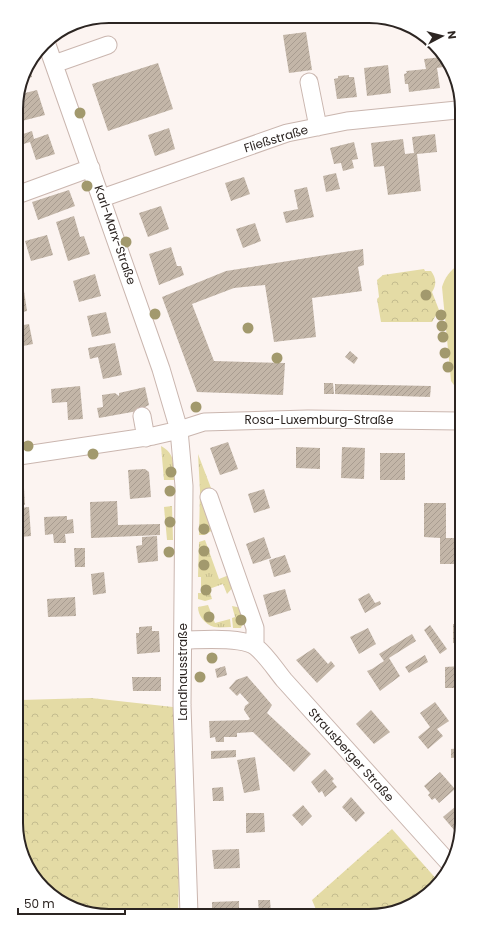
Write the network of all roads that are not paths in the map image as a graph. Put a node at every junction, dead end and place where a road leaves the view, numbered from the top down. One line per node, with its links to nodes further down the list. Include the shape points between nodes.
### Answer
1 (108, 45): 3 (street)
2 (48, 48): 3 (street, Karl-Marx-Straße)
3 (54, 64): 7 (street, Karl-Marx-Straße)
4 (308, 82): 6 (street)
5 (455, 110): 6 (street, Fließstraße, via 347,121)
6 (318, 127): 9 (street, Fließstraße, via 287,133)
7 (91, 168): 8 (street); 9 (street, Karl-Marx-Straße)
8 (23, 193)
9 (102, 198): 12 (street, Karl-Marx-Straße)
10 (142, 416): 13 (street)
11 (455, 421): 12 (street, Rosa-Luxemburg-Straße, via 225,421 204,422)
12 (180, 430): 13 (street, Rosa-Luxemburg-Straße); 16 (street, Landhausstraße, via 184,486)
13 (146, 438): 14 (street, Rosa-Luxemburg-Straße)
14 (23, 455)
15 (209, 497): 17 (street, via 255,628)
16 (183, 640): 17 (street, via 227,639); 19 (street, Landhausstraße, via 183,748)
17 (255, 645): 18 (street, Strausberger Straße)
18 (446, 860)
19 (189, 909)

